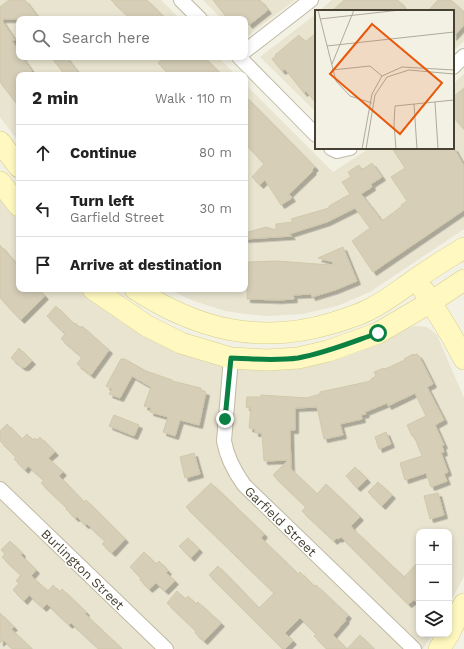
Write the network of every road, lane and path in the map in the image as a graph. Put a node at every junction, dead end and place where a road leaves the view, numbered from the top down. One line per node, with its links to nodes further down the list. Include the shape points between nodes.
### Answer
1 (181, 0): 3 (street)
2 (311, 0): 4 (street)
3 (197, 16)
4 (248, 49)
5 (464, 56): 7 (street)
6 (242, 60): 8 (street)
7 (454, 66)
8 (315, 134)
9 (0, 182): 10 (main road)
10 (16, 202)
11 (464, 248): 12 (main road)
12 (416, 279): 16 (main road); 17 (main road, via 370,310 315,328 284,333 252,333 216,327 187,318)
13 (464, 280): 16 (main road)
14 (97, 292): 18 (main road)
15 (139, 292): 17 (main road)
16 (431, 302): 19 (main road, via 378,333 328,351 298,358); 20 (main road)
17 (157, 304): 18 (main road)
18 (147, 326): 19 (main road, via 181,343)
19 (231, 358): 26 (street, Garfield Street, via 224,442 226,455 235,472 244,485)
20 (464, 359)
21 (0, 489): 25 (street, Burlington Street)
22 (464, 604): 23 (main road)
23 (452, 628)
24 (447, 637): 27 (main road)
25 (166, 649)
26 (414, 649)
27 (439, 649)

